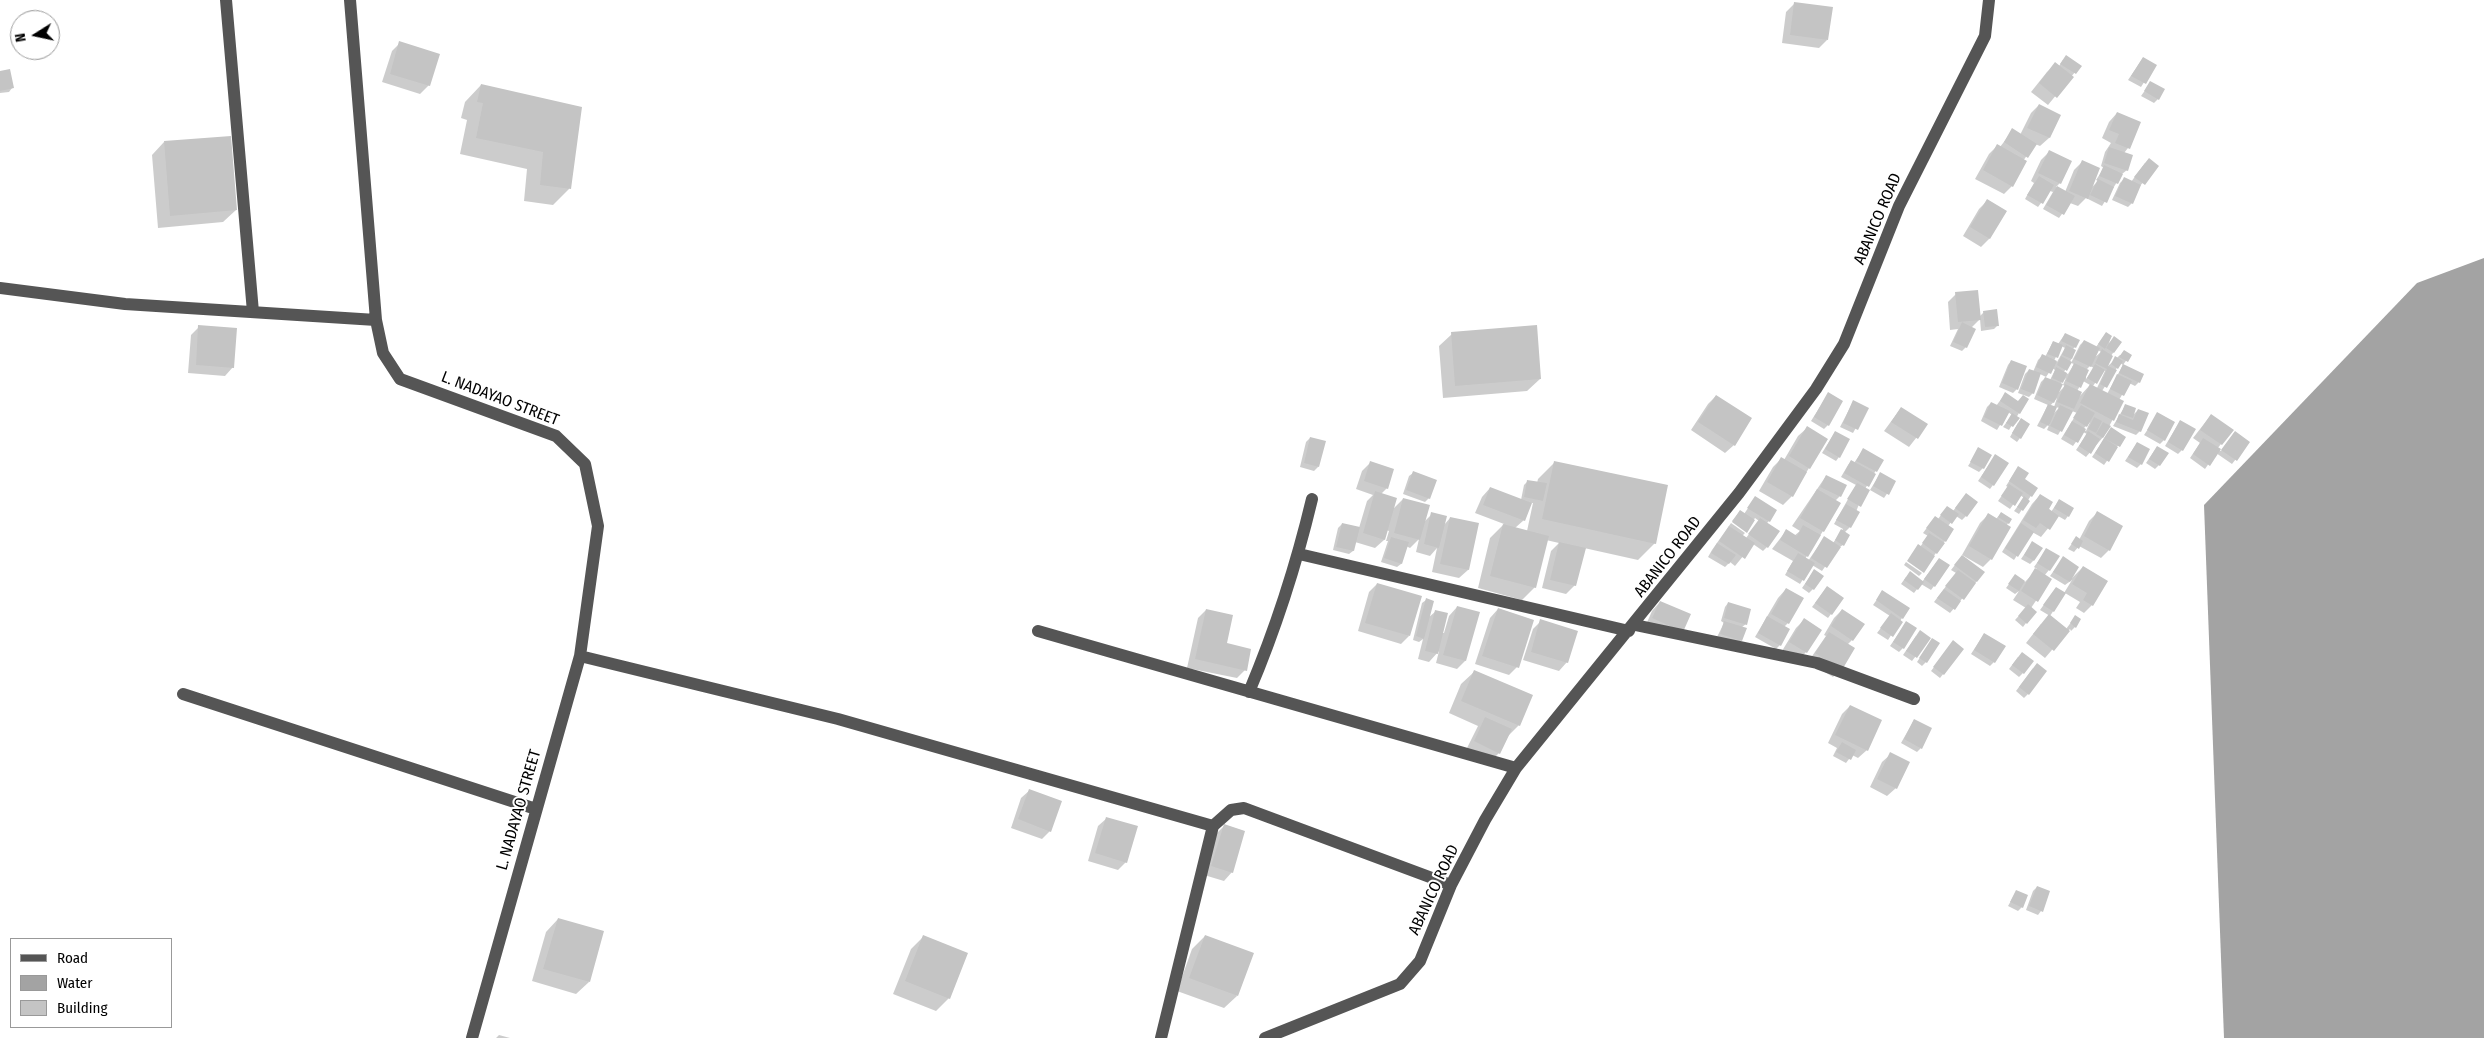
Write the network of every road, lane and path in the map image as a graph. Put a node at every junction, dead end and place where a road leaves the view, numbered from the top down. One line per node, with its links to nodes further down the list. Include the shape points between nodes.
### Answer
1 (226, 0): 5 (street)
2 (350, 0): 6 (street, L. NADAYAO STREET)
3 (1989, 0): 9 (street, ABANICO ROAD, via 1985,36 1899,206 1844,344 1816,389 1739,493)
4 (0, 288): 5 (street, via 126,304)
5 (253, 312): 6 (street)
6 (376, 320): 11 (street, L. NADAYAO STREET, via 383,353 400,379 556,436 585,464 598,526)
7 (1312, 498): 8 (street)
8 (1299, 554): 9 (street); 12 (street, via 1274,631)
9 (1632, 628): 14 (street, via 1817,663); 15 (street, ABANICO ROAD)
10 (1038, 631): 12 (street)
11 (580, 656): 16 (street, L. NADAYAO STREET); 17 (street, via 838,719)
12 (1248, 692): 15 (street)
13 (183, 694): 16 (street)
14 (1914, 699)
15 (1516, 768): 18 (street, ABANICO ROAD)
16 (536, 809): 19 (street, L. NADAYAO STREET)
17 (1213, 826): 18 (street, via 1231,810 1244,808); 20 (street)
18 (1452, 885): 21 (street, ABANICO ROAD, via 1420,960 1400,984)
19 (472, 1038)
20 (1161, 1038)
21 (1265, 1038)

